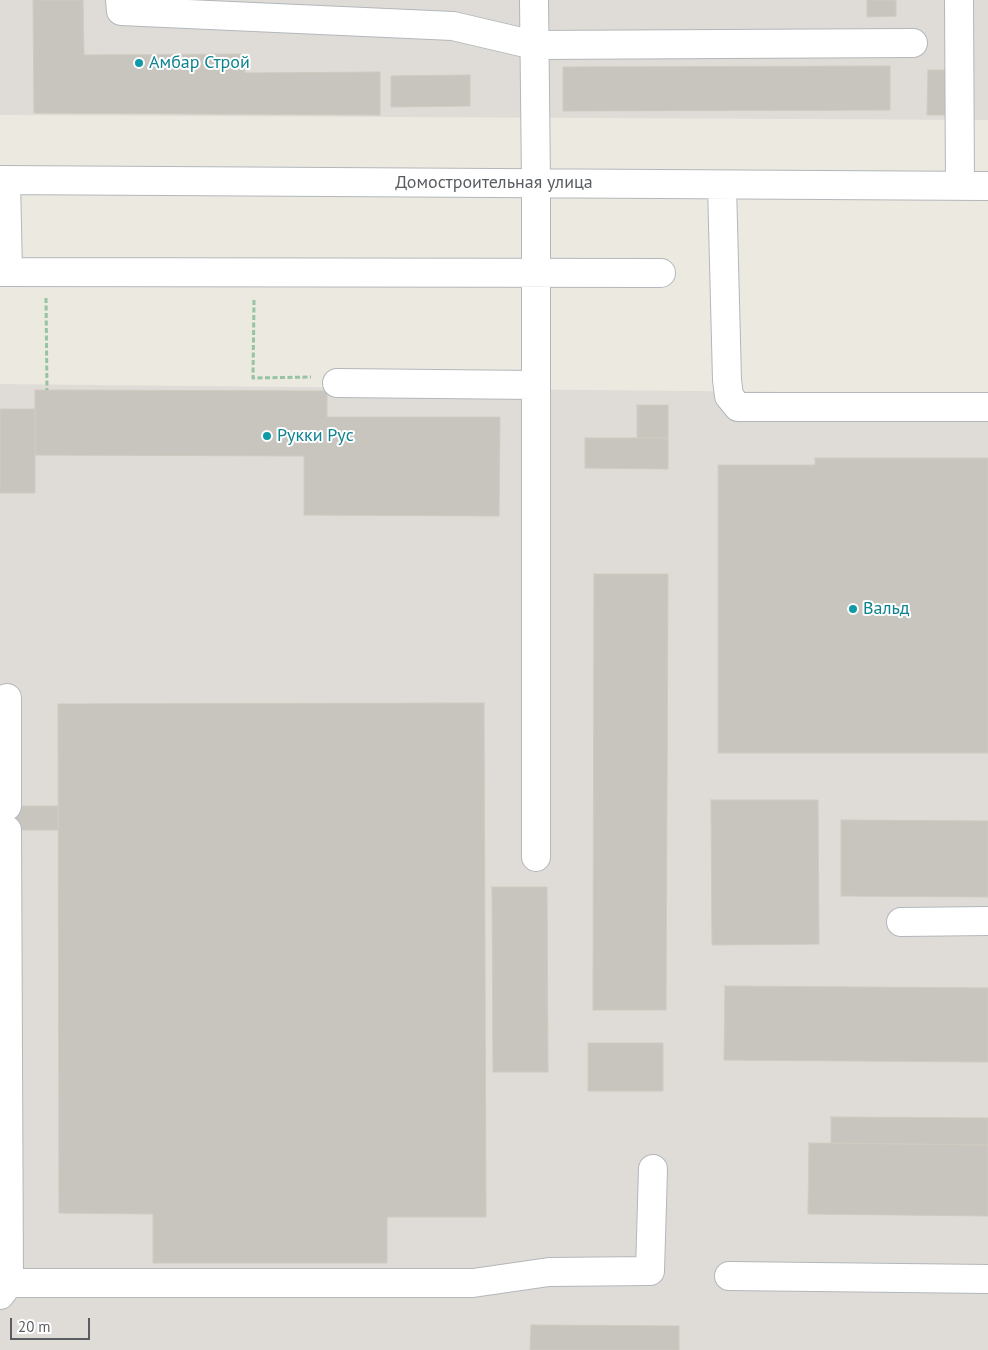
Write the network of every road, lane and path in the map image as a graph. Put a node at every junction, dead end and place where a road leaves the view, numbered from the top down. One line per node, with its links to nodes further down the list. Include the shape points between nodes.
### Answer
1 (120, 0): 5 (street, via 121,11 453,26)
2 (534, 0): 5 (street)
3 (959, 0): 9 (street)
4 (913, 43): 5 (street)
5 (534, 45): 7 (street)
6 (3, 180): 7 (street, Домостроительная улица); 11 (street)
7 (536, 184): 8 (street, Домостроительная улица); 15 (street)
8 (722, 184): 9 (street, Домостроительная улица); 19 (street, via 727,380 729,396 738,407)
9 (960, 186): 10 (street, Домостроительная улица)
10 (988, 186)
11 (4, 272): 12 (street)
12 (45, 272): 13 (street); 18 (path)
13 (254, 272): 15 (street); 16 (path, via 253,378 323,377)
14 (661, 272): 15 (street)
15 (536, 273): 17 (street)
16 (337, 384): 17 (street)
17 (536, 385): 21 (street)
18 (47, 390)
19 (988, 407)
20 (7, 698): 27 (street)
21 (536, 857)
22 (988, 921): 23 (street)
23 (901, 922)
24 (653, 1169): 27 (street, via 650,1271 549,1272 474,1283)
25 (728, 1276): 26 (street)
26 (988, 1279)
27 (5, 1289)

